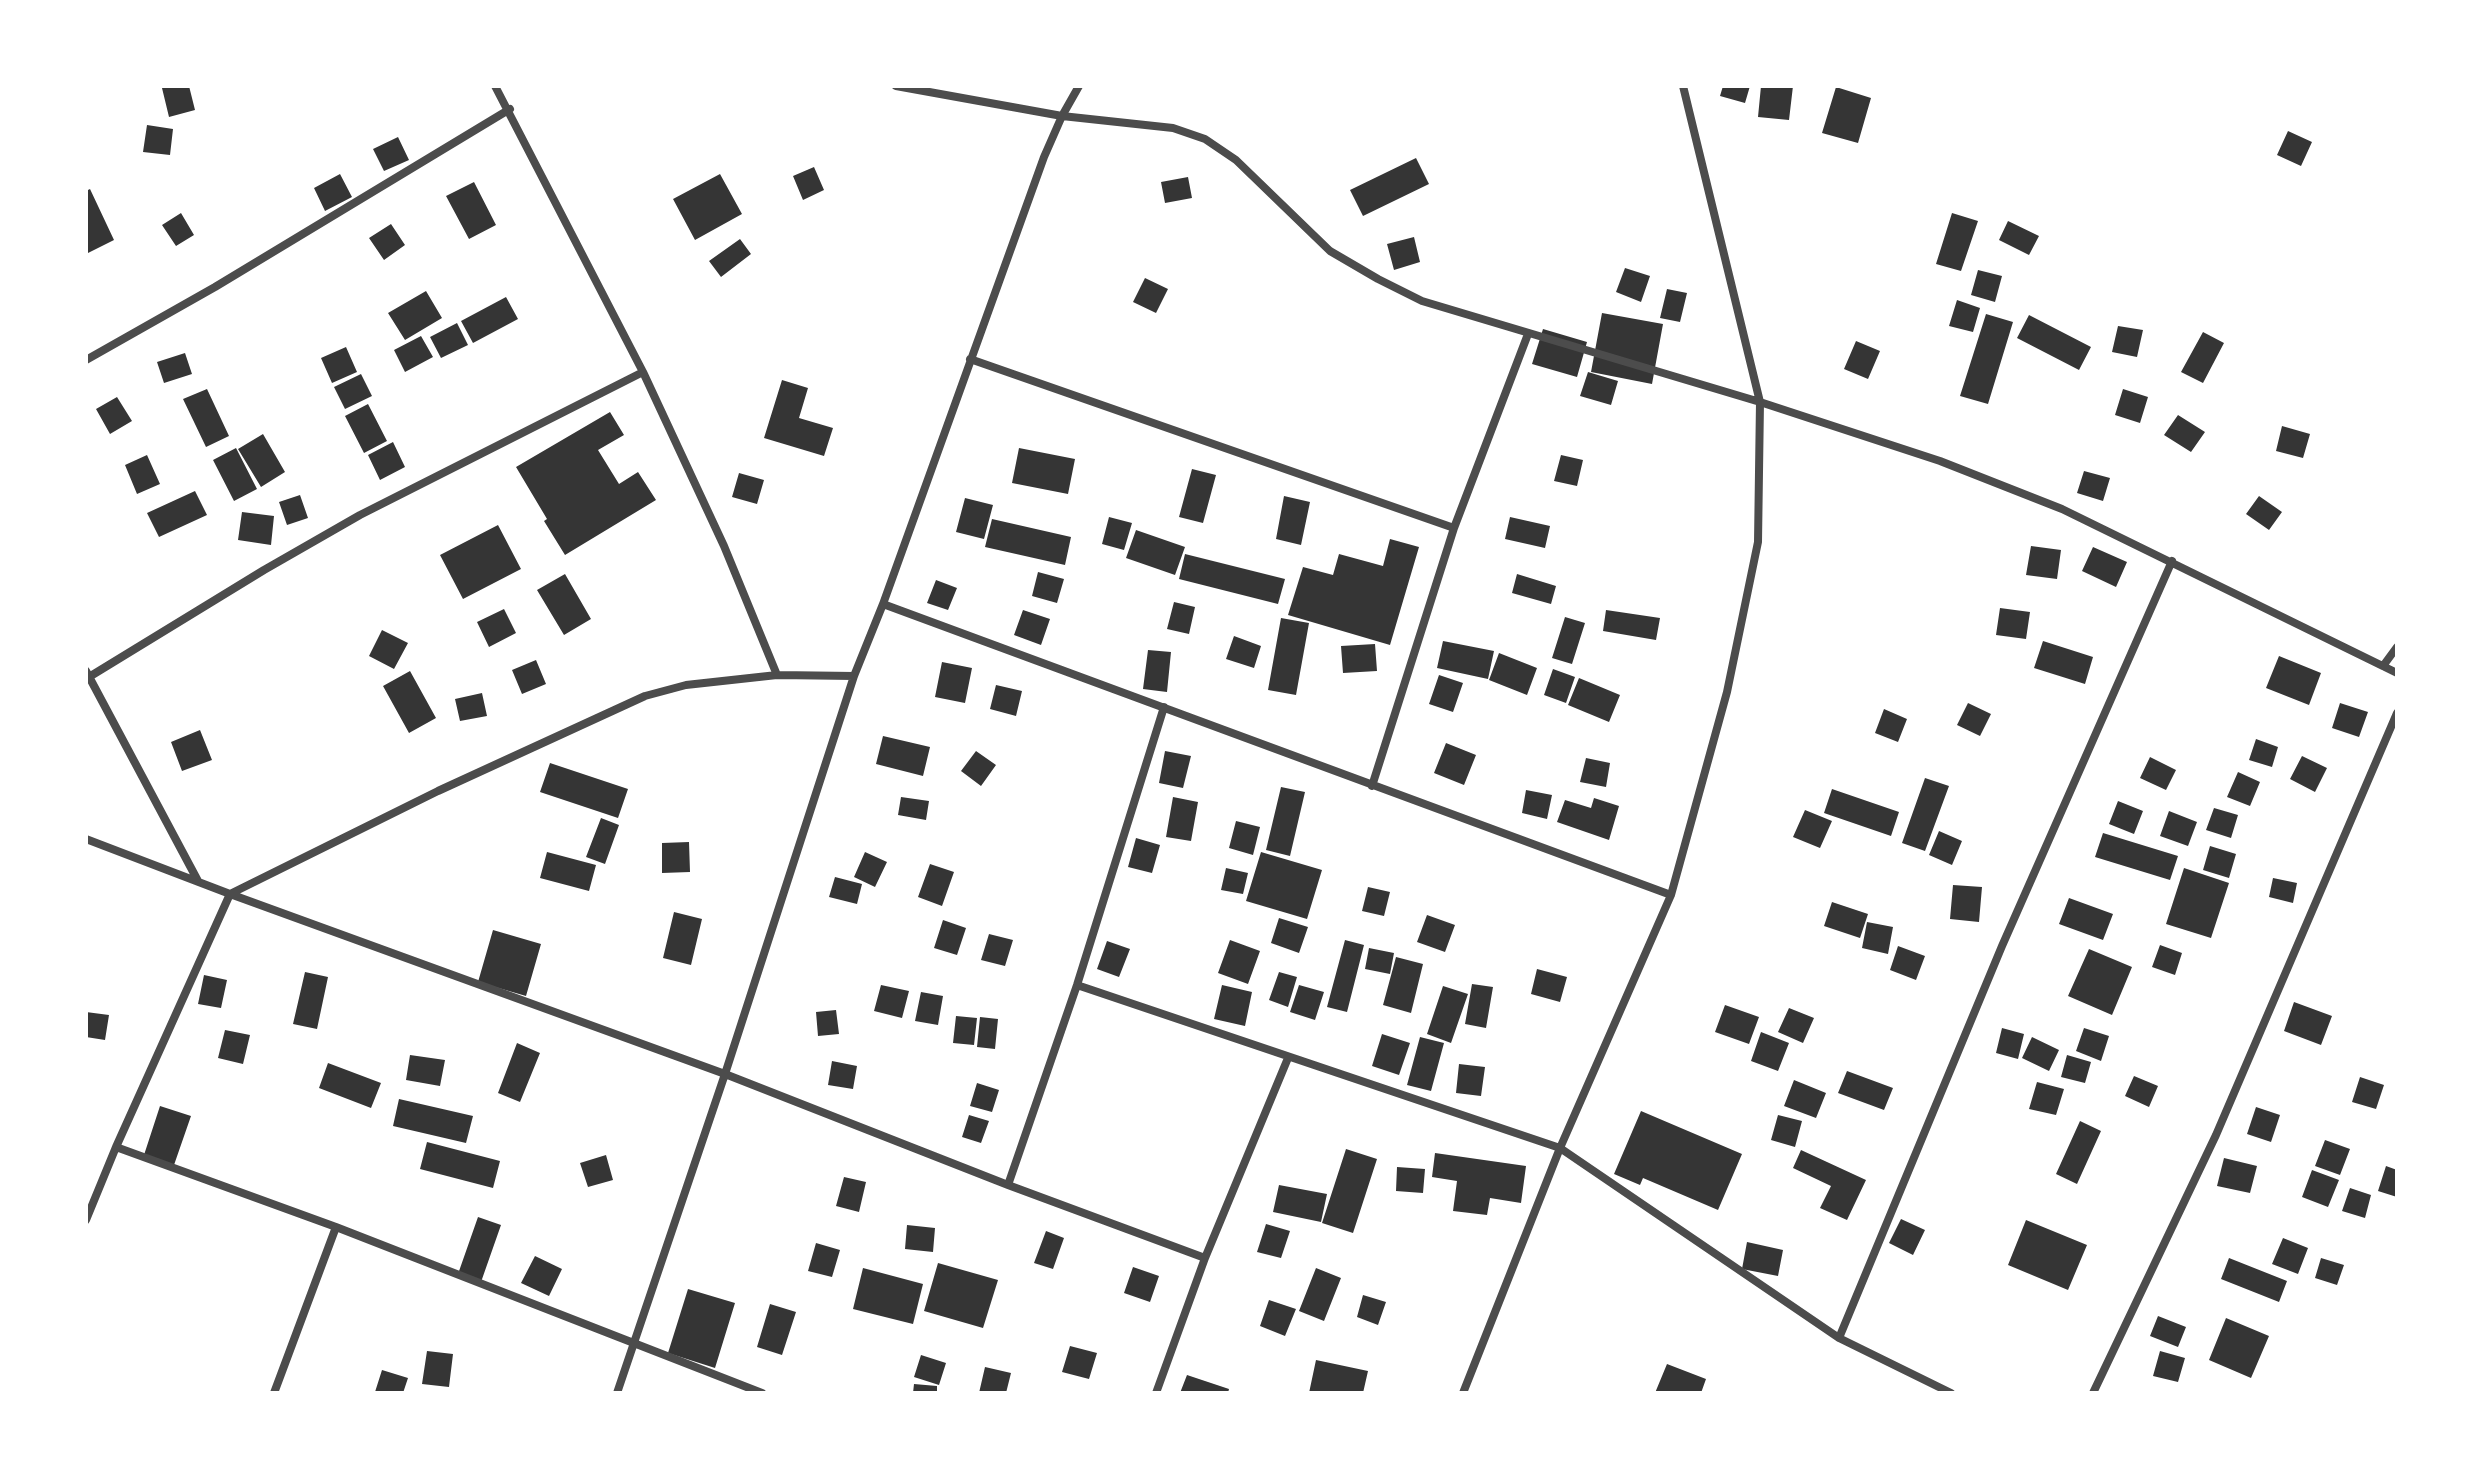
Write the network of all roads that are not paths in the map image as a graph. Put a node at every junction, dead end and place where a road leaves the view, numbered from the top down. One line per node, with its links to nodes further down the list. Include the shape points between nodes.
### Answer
1 (495, 86): 5 (street)
2 (896, 86): 6 (street)
3 (1079, 86): 6 (street)
4 (1683, 86): 11 (street)
5 (510, 109): 9 (street); 10 (street)
6 (1062, 116): 7 (street, via 1173,128 1205,139 1236,160 1330,251 1422,301); 8 (street)
7 (1528, 334): 11 (street); 12 (street)
8 (970, 359): 12 (street); 14 (street)
9 (86, 360)
10 (643, 372): 18 (street, via 360,515); 19 (street)
11 (1760, 402): 13 (street, via 1940,461 2062,509); 27 (street, via 1758,542 1727,692)
12 (1454, 528): 23 (street)
13 (2172, 561): 16 (street); 37 (street, via 2002,946)
14 (883, 604): 20 (street); 21 (street)
15 (2397, 647): 16 (street)
16 (2383, 666): 17 (street)
17 (2397, 673)
18 (88, 674): 25 (street)
19 (777, 675): 20 (street); 26 (street, via 686,685 645,696)
20 (854, 676): 30 (street)
21 (1164, 707): 23 (street); 28 (street)
22 (2397, 713): 45 (street, via 2216,1135)
23 (1372, 786): 27 (street)
24 (86, 839): 25 (street)
25 (198, 881): 26 (street)
26 (230, 894): 30 (street); 31 (street)
27 (1671, 895): 32 (street)
28 (1077, 985): 29 (street); 33 (street)
29 (1288, 1058): 32 (street); 36 (street)
30 (725, 1074): 33 (street); 38 (street)
31 (116, 1147): 34 (street); 35 (street)
32 (1560, 1148): 37 (street); 43 (street)
33 (1008, 1185): 36 (street)
34 (86, 1220)
35 (336, 1227): 38 (street); 39 (street)
36 (1205, 1258): 42 (street)
37 (1839, 1338): 44 (street)
38 (635, 1344): 40 (street); 41 (street)
39 (274, 1393)
40 (617, 1393)
41 (762, 1393)
42 (1156, 1393)
43 (1463, 1393)
44 (1951, 1393)
45 (2093, 1393)

